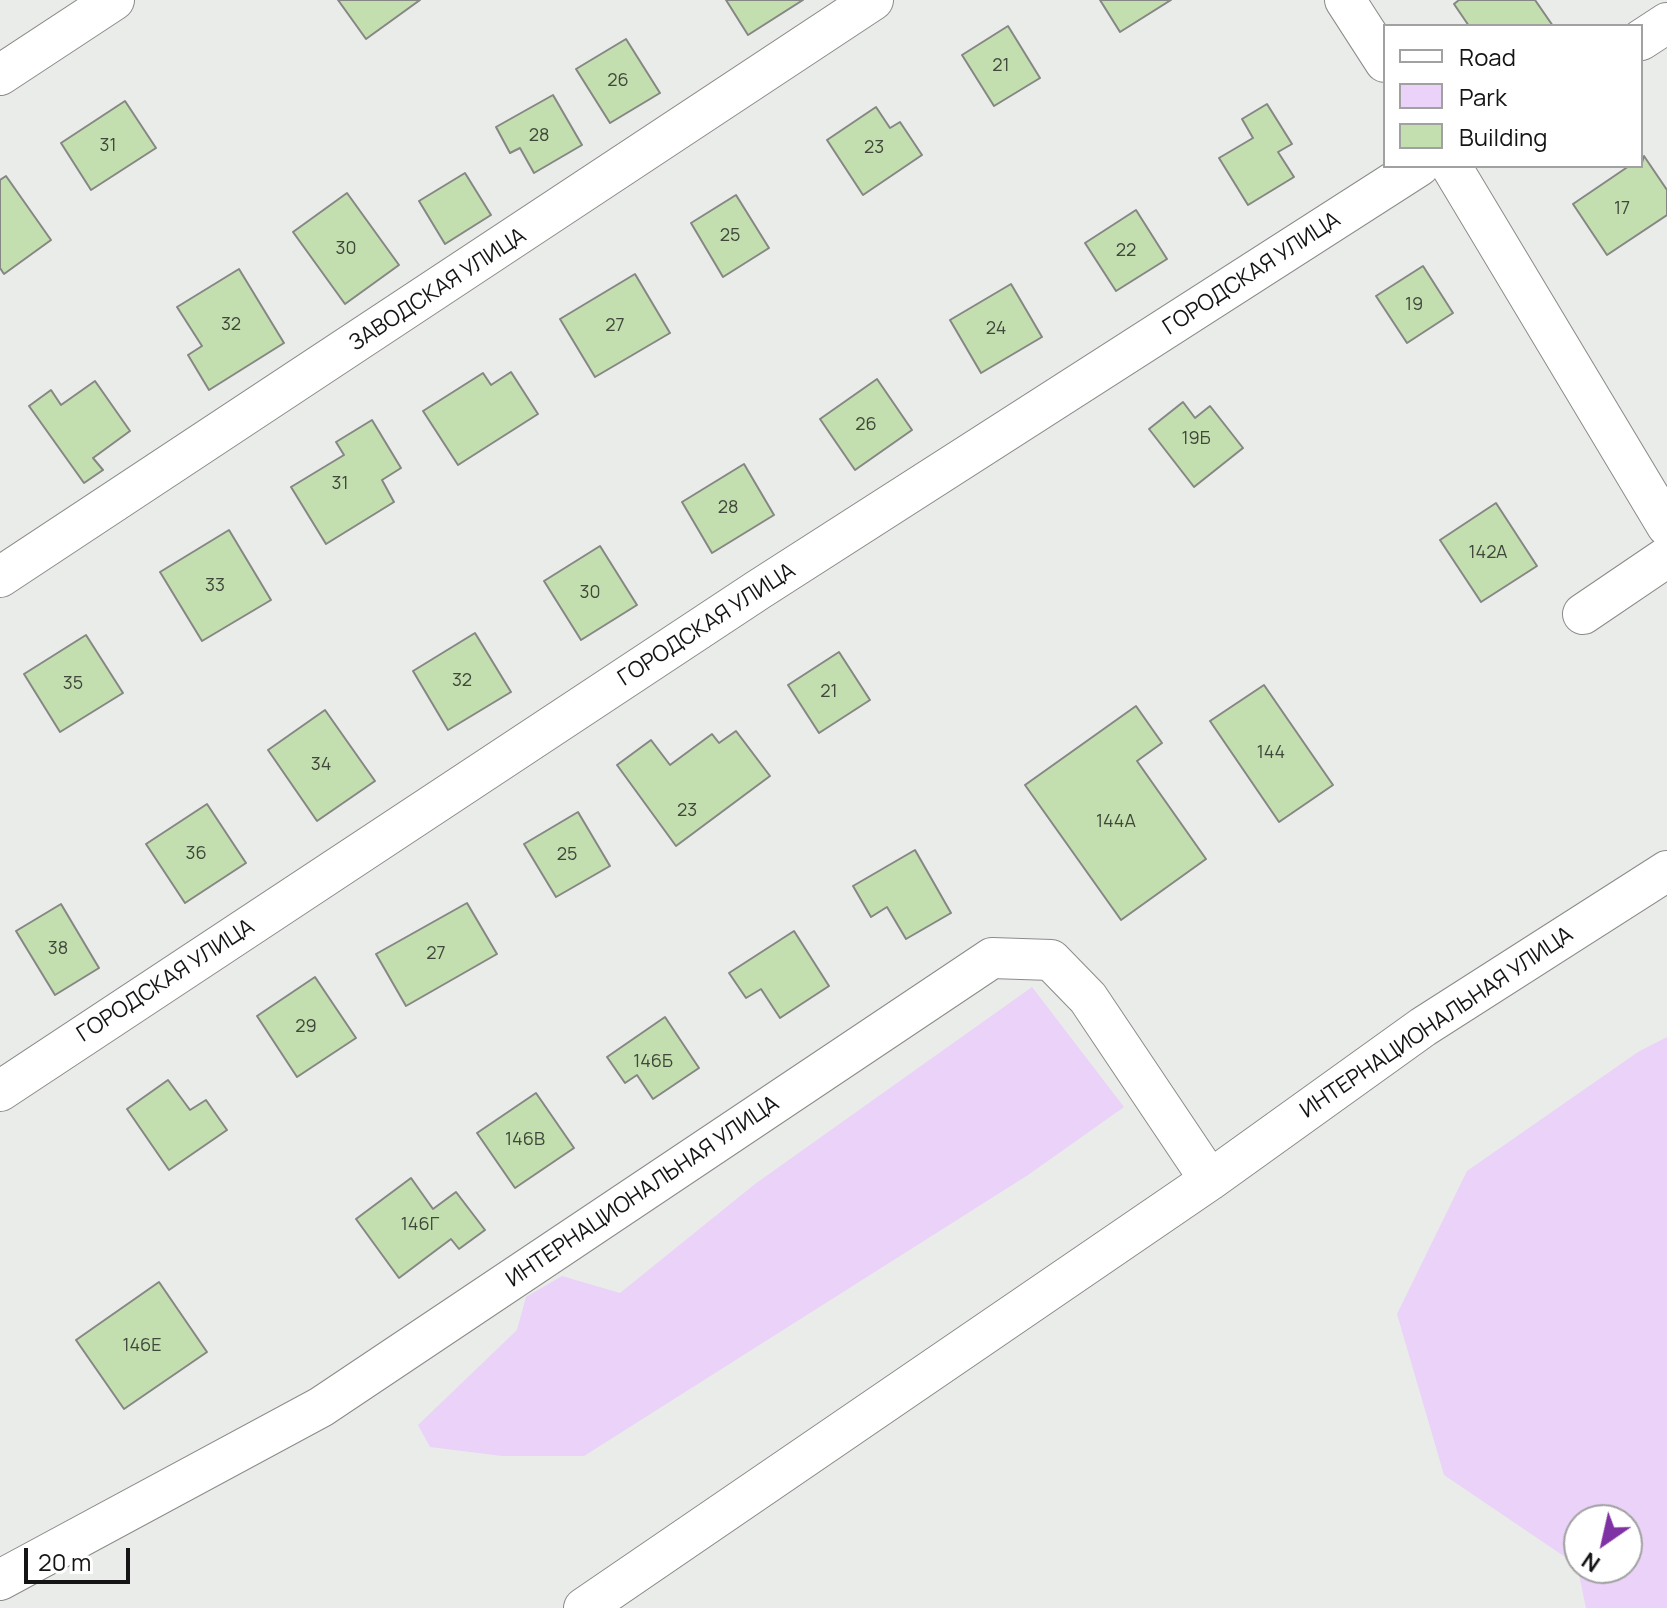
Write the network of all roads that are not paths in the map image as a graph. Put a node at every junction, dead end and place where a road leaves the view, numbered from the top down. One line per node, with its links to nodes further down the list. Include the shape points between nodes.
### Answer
1 (114, 0): 7 (street)
2 (873, 0): 12 (street, ЗАВОДСКАЯ УЛИЦА)
3 (1345, 0): 6 (street)
4 (1667, 23): 5 (street)
5 (1643, 39)
6 (1383, 59)
7 (0, 75)
8 (1416, 168): 15 (street, ГОРОДСКАЯ УЛИЦА, via 758,590)
9 (1452, 168): 10 (street)
10 (1667, 526)
11 (1667, 557): 13 (street)
12 (0, 577)
13 (1583, 614)
14 (1667, 871): 16 (street, ИНТЕРНАЦИОНАЛЬНАЯ УЛИЦА, via 1423,1027)
15 (0, 1091)
16 (1210, 1180): 17 (street, ИНТЕРНАЦИОНАЛЬНАЯ УЛИЦА, via 1088,998 1051,960 992,958 321,1407); 18 (street, ИНТЕРНАЦИОНАЛЬНАЯ УЛИЦА)
17 (0, 1580)
18 (584, 1608)

